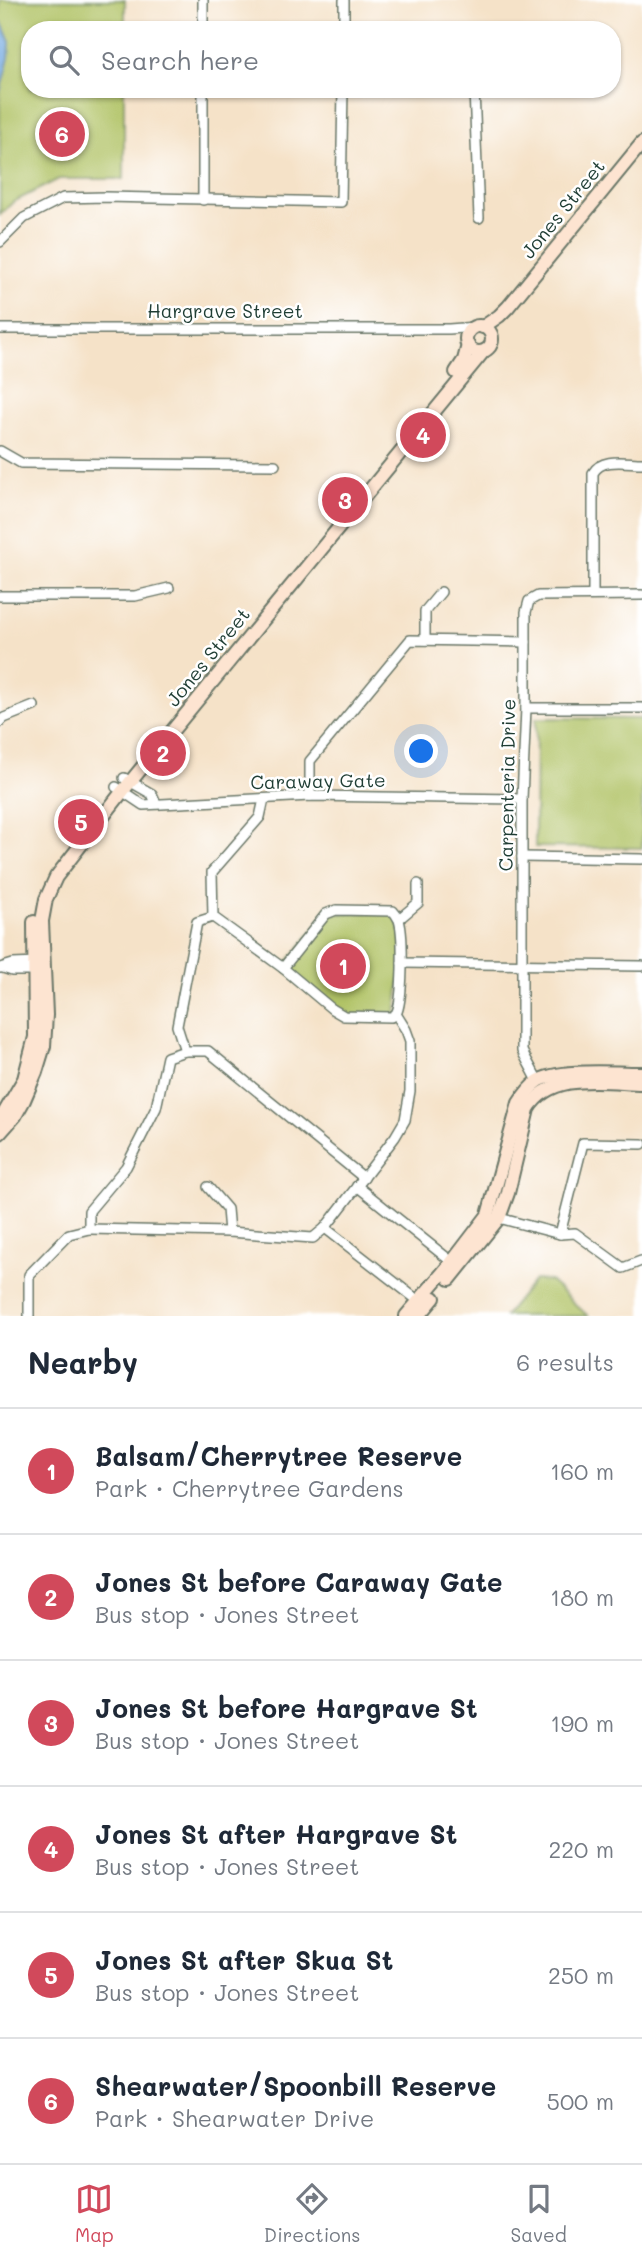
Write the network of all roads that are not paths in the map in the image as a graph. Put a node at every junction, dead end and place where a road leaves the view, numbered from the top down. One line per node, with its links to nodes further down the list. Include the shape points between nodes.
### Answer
1 (203, 0): 3 (street)
2 (345, 0): 4 (street)
3 (203, 21)
4 (344, 21)
5 (203, 98): 10 (street)
6 (343, 98): 10 (street, via 341,202)
7 (474, 98): 11 (street)
8 (642, 143): 15 (street, Jones Street, via 508,307)
9 (642, 156): 15 (street, Jones Street, via 522,304)
10 (203, 200): 12 (street, via 63,198 24,218)
11 (479, 218)
12 (0, 242)
13 (0, 329): 14 (street, Hargrave Street)
14 (449, 329): 15 (street, Hargrave Street); 16 (street)
15 (483, 330): 16 (street, Jones Street, via 468,334); 17 (street, Jones Street, via 490,347)
16 (468, 343): 17 (street, via 474,351); 32 (street, Jones Street, via 464,360 452,376)
17 (483, 352): 32 (street, Jones Street)
18 (0, 452): 20 (street, via 21,463)
19 (642, 463): 23 (street, via 604,463 593,473)
20 (275, 464)
21 (169, 588): 25 (street, via 135,596)
22 (441, 592): 26 (street, via 425,611)
23 (593, 595): 24 (street, Carpenteria Drive); 27 (street, Carpenteria Drive, via 538,596 529,601)
24 (642, 595)
25 (0, 596)
26 (425, 640): 27 (street); 33 (street, via 410,640 310,761)
27 (526, 642): 29 (street, Carpenteria Drive)
28 (34, 706): 31 (street)
29 (526, 708): 30 (street); 35 (street, Carpenteria Drive)
30 (642, 708)
31 (0, 722)
32 (123, 785): 34 (street, Caraway Gate, via 152,794 156,803); 44 (street, Jones Street, via 60,857 44,885 34,925)
33 (310, 796): 34 (street, Caraway Gate); 35 (street, Caraway Gate)
34 (264, 799): 39 (street, via 260,817 212,872)
35 (522, 799): 36 (street, Carpenteria Drive)
36 (522, 857): 37 (street); 42 (street, Carpenteria Drive)
37 (642, 859)
38 (418, 884): 40 (street, via 416,905)
39 (213, 917): 46 (street); 48 (street, via 197,922 177,1026)
40 (399, 919): 41 (street); 46 (street, via 393,911 336,910 326,914)
41 (402, 963): 42 (street); 47 (street)
42 (523, 964): 43 (street); 50 (street, Carpenteria Drive, via 522,1051)
43 (642, 966)
44 (38, 967): 45 (street); 52 (street, Jones Street, via 33,1049 21,1086); 53 (street, Jones Street, via 46,1022 41,1059 24,1100)
45 (1, 968)
46 (283, 968): 47 (street, via 344,1016)
47 (396, 1014): 55 (street, via 410,1041 405,1119)
48 (185, 1051): 55 (street, via 208,1051); 58 (street, via 167,1057 156,1108 126,1167 89,1211)
49 (642, 1073): 50 (street, via 567,1073)
50 (538, 1081): 63 (street, via 519,1103 488,1214)
51 (642, 1083): 57 (street, via 571,1082 540,1094 528,1109)
52 (0, 1120)
53 (0, 1133)
54 (642, 1144): 61 (street, via 583,1143)
55 (361, 1182): 59 (street); 63 (street)
56 (208, 1187): 60 (street, via 227,1209)
57 (499, 1217): 61 (street); 67 (street)
58 (89, 1228): 60 (street); 65 (street, via 69,1234 29,1275)
59 (325, 1228): 60 (street, via 313,1238); 64 (street)
60 (229, 1232)
61 (560, 1234): 62 (street, via 575,1233 623,1268)
62 (641, 1261)
63 (453, 1262): 64 (street)
64 (420, 1302): 66 (street)
65 (29, 1316)
66 (406, 1316)
67 (419, 1316)

